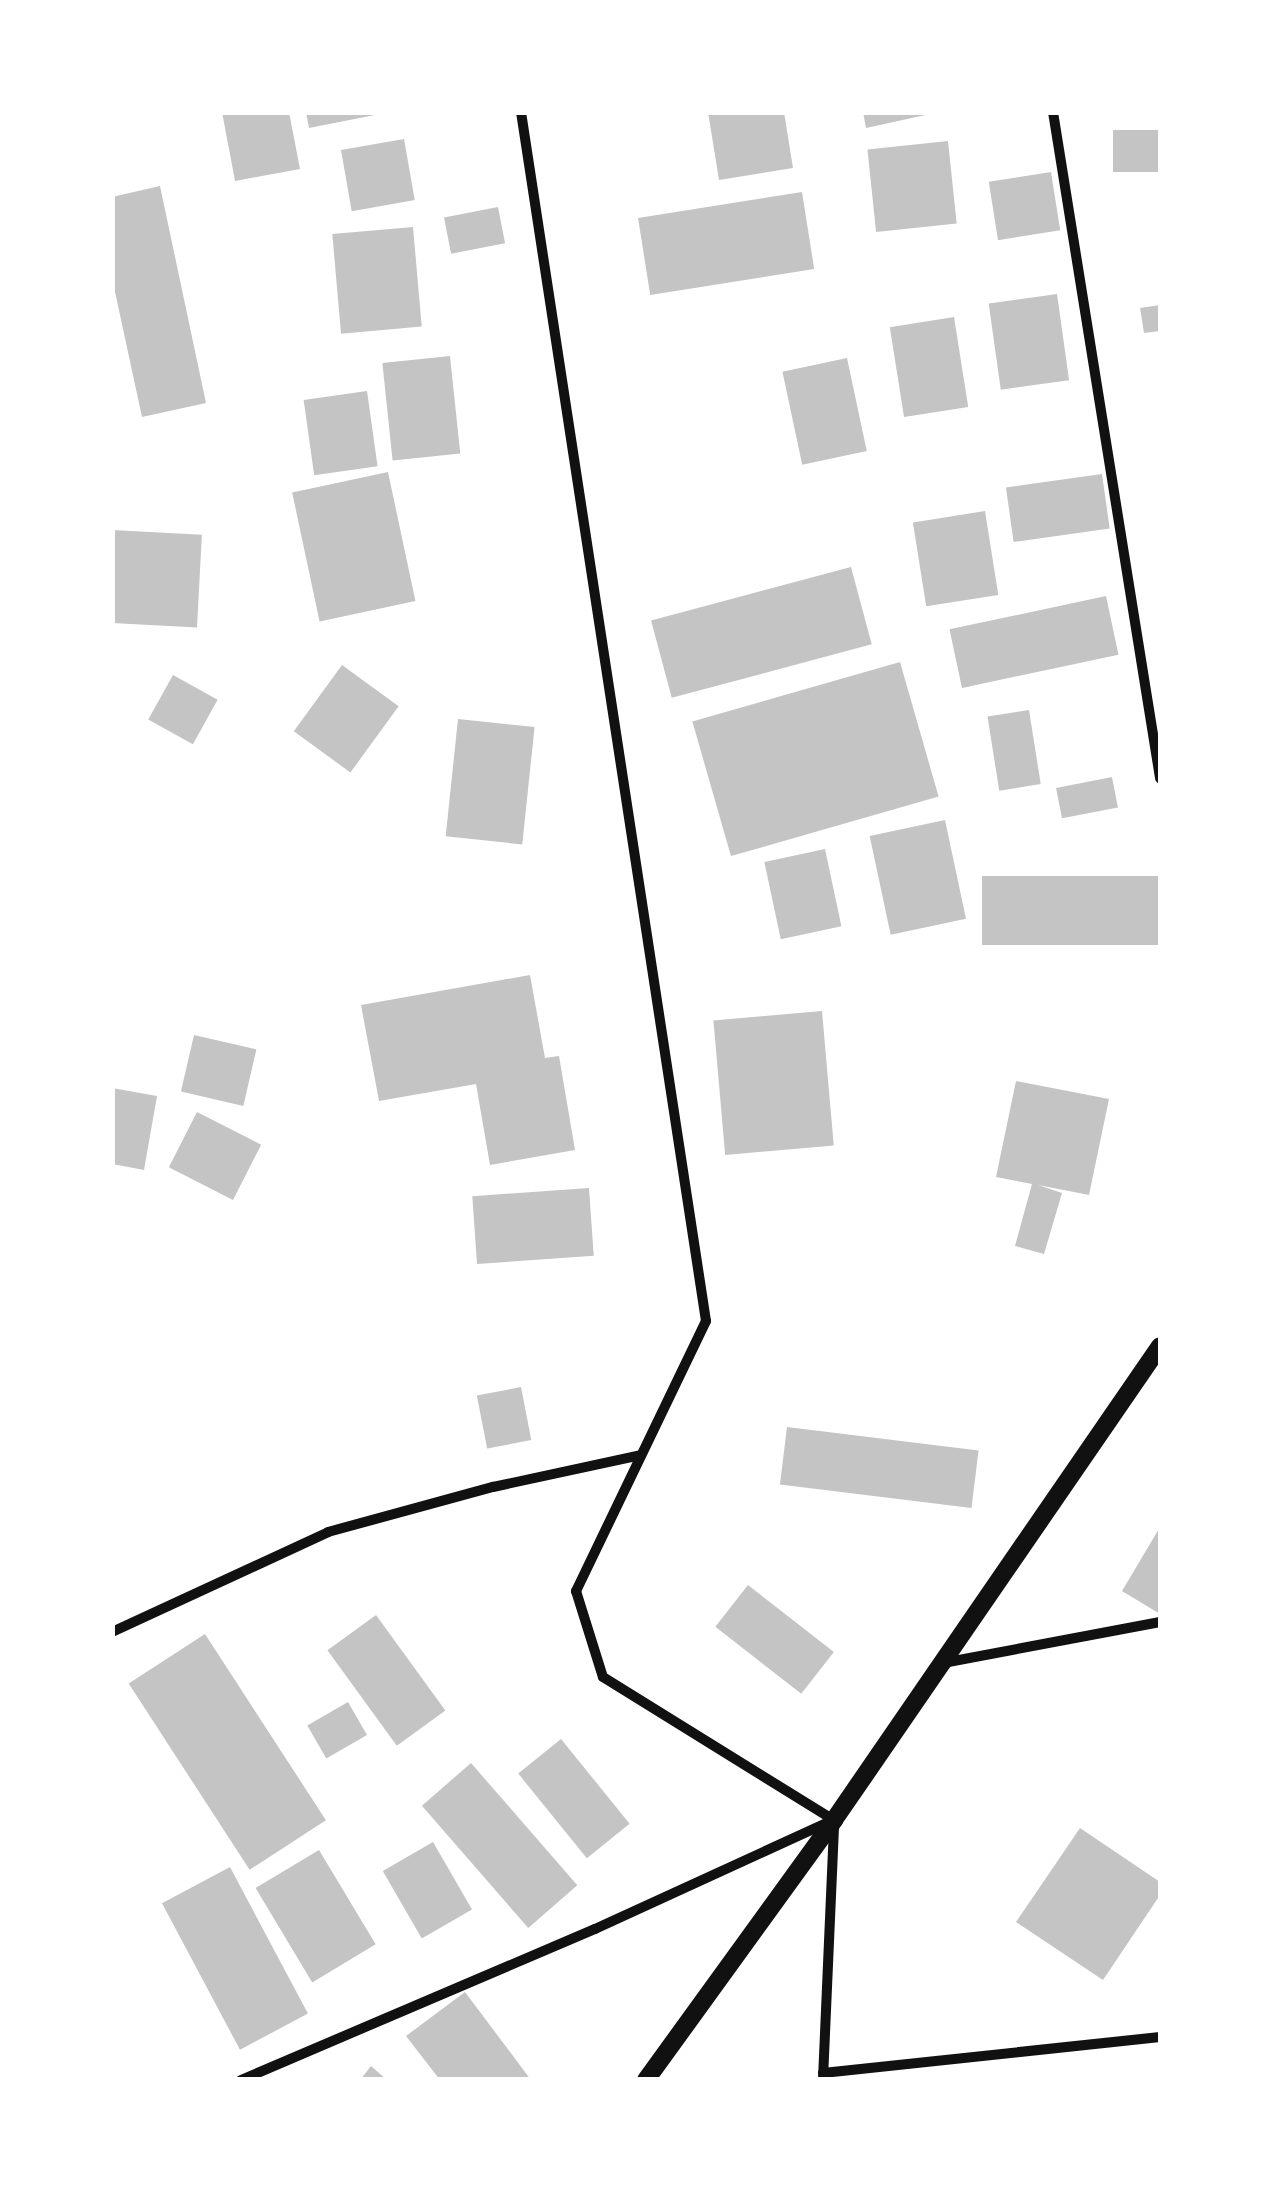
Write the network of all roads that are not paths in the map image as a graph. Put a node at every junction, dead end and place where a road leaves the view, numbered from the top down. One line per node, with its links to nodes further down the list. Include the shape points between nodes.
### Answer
1 (521, 112): 5 (street, via 706,1321)
2 (1053, 112): 3 (street)
3 (1160, 778)
4 (1160, 1346): 8 (street)
5 (641, 1456): 7 (street, via 493,1486 328,1532); 9 (street, via 576,1591 603,1677)
6 (1160, 1622): 8 (street)
7 (112, 1632)
8 (942, 1663): 9 (street)
9 (834, 1820): 11 (street); 12 (street); 13 (street)
10 (1160, 2037): 11 (street)
11 (823, 2076)
12 (240, 2080)
13 (646, 2080)

